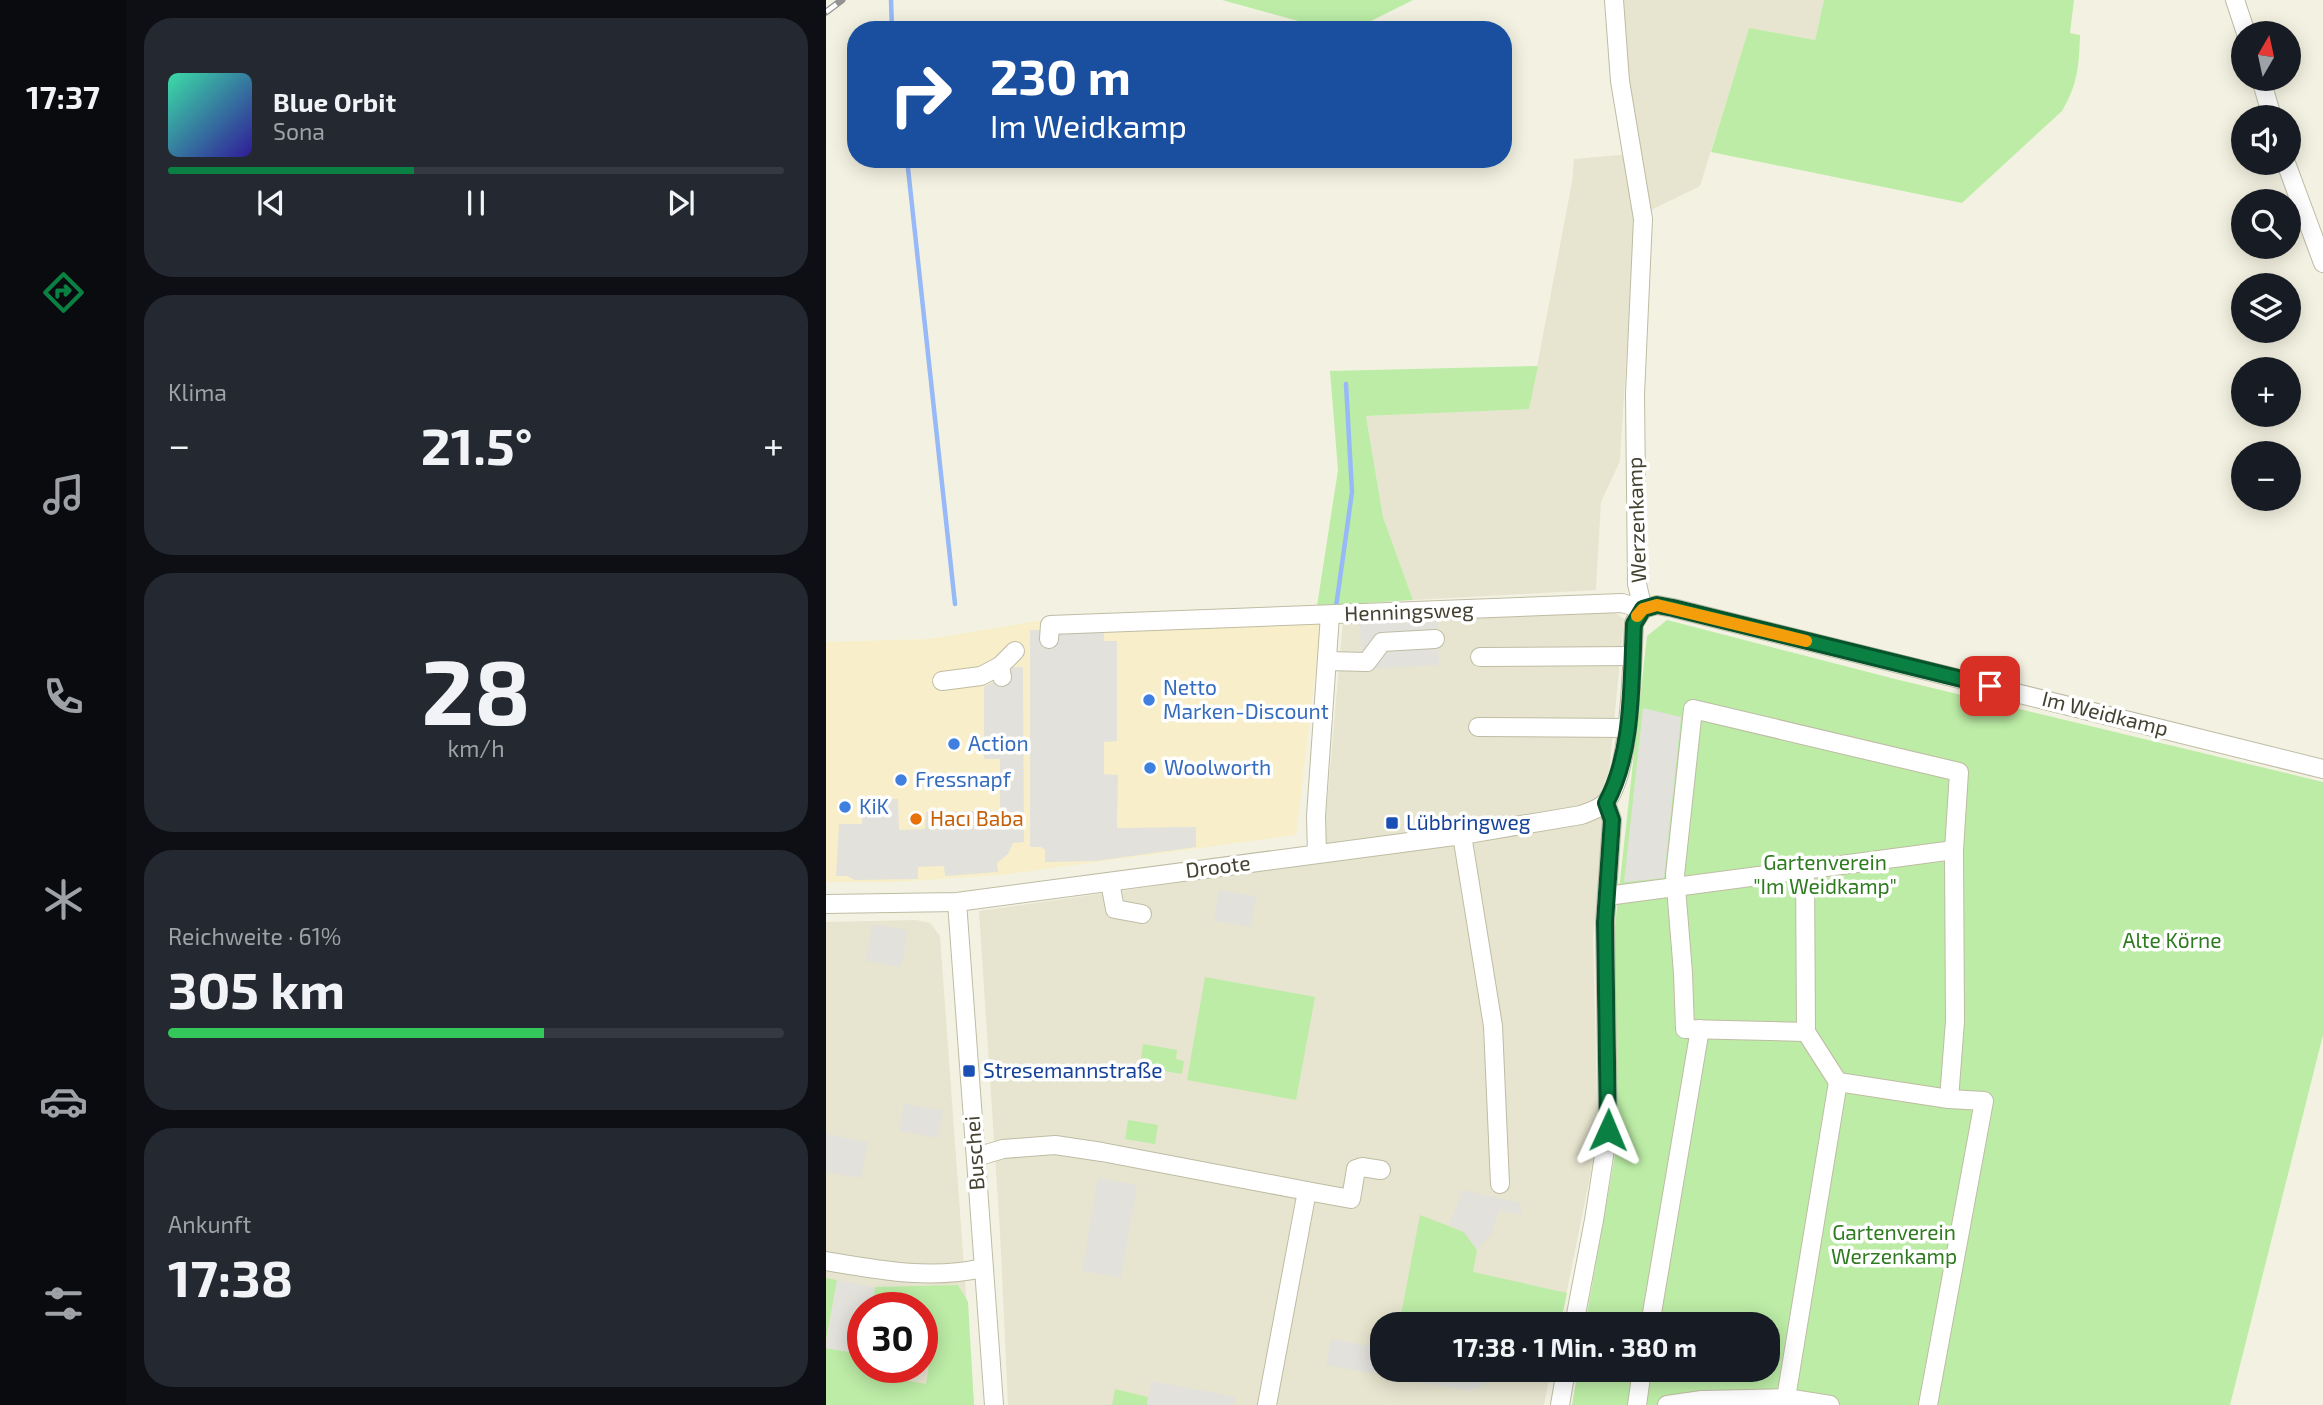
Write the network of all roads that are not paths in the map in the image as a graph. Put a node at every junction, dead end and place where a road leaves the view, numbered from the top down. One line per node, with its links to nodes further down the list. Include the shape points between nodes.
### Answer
1 (1614, 0): 6 (street, Werzenkamp, via 1620,81 1643,219 1635,394 1637,584)
2 (2235, 0): 3 (street)
3 (2242, 21)
4 (2290, 175): 5 (street)
5 (2323, 263)
6 (1643, 609): 7 (street, Henningsweg, via 1622,603); 11 (street, Werzenkamp, via 1634,624); 17 (street, Im Weidkamp, via 1657,605 1673,608)
7 (1330, 615): 8 (street, via 1096,632 1050,625); 13 (street, Henningsweg)
8 (1049, 639)
9 (1434, 639): 13 (street, via 1382,642 1367,662)
10 (1015, 651): 14 (street, via 1001,672)
11 (1632, 656): 12 (street); 16 (street, Werzenkamp)
12 (1480, 657)
13 (1327, 661): 21 (street, Henningsweg)
14 (942, 681)
15 (1478, 727): 16 (street)
16 (1627, 728): 18 (street, Werzenkamp, via 1617,782)
17 (2323, 769)
18 (1606, 803): 19 (street, Droote, via 1581,815); 25 (street, via 1612,820)
19 (1462, 835): 21 (street, Droote); 35 (street, via 1493,1026)
20 (1954, 850): 22 (street); 24 (street, via 1959,772 1693,709); 32 (street, via 1955,1021)
21 (1317, 854): 23 (street, Droote)
22 (1805, 870): 24 (street); 30 (street)
23 (1110, 882): 26 (street, Droote); 28 (street, via 1115,909)
24 (1676, 887): 25 (street); 29 (street, via 1685,1029)
25 (1607, 896): 39 (street, via 1608,1130)
26 (957, 902): 27 (street, Droote); 33 (street, Buschei)
27 (826, 904)
28 (1142, 914)
29 (1700, 1029): 30 (street); 40 (street)
30 (1806, 1032): 31 (street)
31 (1838, 1082): 32 (street); 43 (street)
32 (1949, 1099): 50 (street, via 1984,1101)
33 (976, 1157): 36 (street, via 1003,1149 1055,1145); 38 (street, Buschei)
34 (1381, 1170): 36 (street, via 1356,1170 1351,1199)
35 (1500, 1184)
36 (1307, 1191): 45 (street)
37 (826, 1261): 38 (street, via 913,1274)
38 (983, 1268): 44 (street, Buschei)
39 (1576, 1312)
40 (1652, 1312)
41 (1564, 1382): 46 (street)
42 (1640, 1382): 47 (street)
43 (1786, 1398): 48 (street); 49 (street)
44 (994, 1405)
45 (1267, 1405)
46 (1560, 1405)
47 (1637, 1405)
48 (1667, 1405)
49 (1830, 1405)
50 (1928, 1405)

